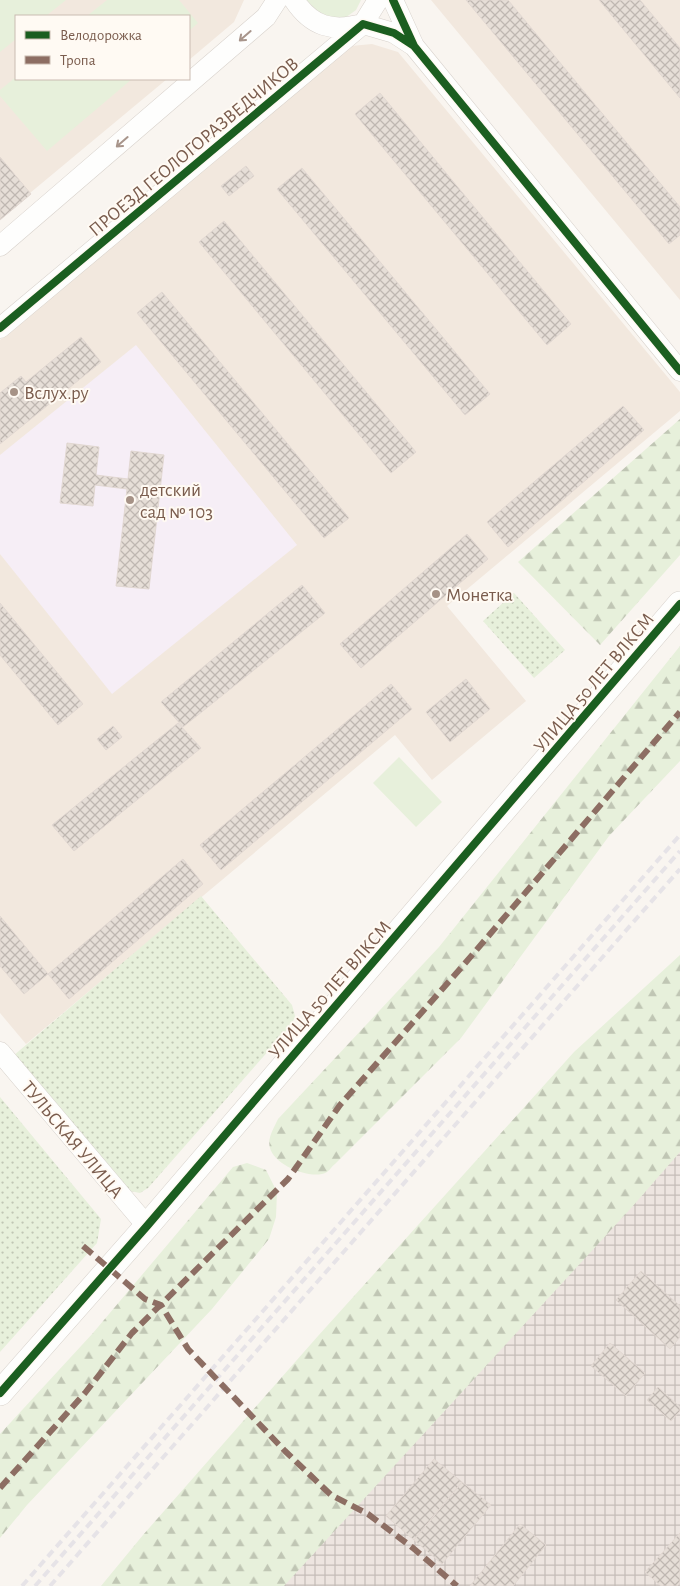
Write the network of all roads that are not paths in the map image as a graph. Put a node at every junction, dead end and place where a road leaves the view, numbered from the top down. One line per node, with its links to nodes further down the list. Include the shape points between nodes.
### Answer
1 (277, 0): 7 (street, one-way to 7, via 266,17)
2 (294, 0): 5 (street, via 311,21 347,28)
3 (378, 0): 5 (street, ПРОЕЗД ГЕОЛОГОРАЗВЕДЧИКОВ)
4 (393, 0): 6 (street)
5 (363, 24): 6 (street, via 394,33); 8 (street, ПРОЕЗД ГЕОЛОГОРАЗВЕДЧИКОВ)
6 (414, 46): 9 (street)
7 (0, 246)
8 (0, 328)
9 (680, 371)
10 (680, 604): 12 (street, УЛИЦА 50 ЛЕТ ВЛКСМ)
11 (0, 1052): 12 (street, ТУЛЬСКАЯ УЛИЦА)
12 (147, 1226): 13 (street, УЛИЦА 50 ЛЕТ ВЛКСМ)
13 (0, 1393)

